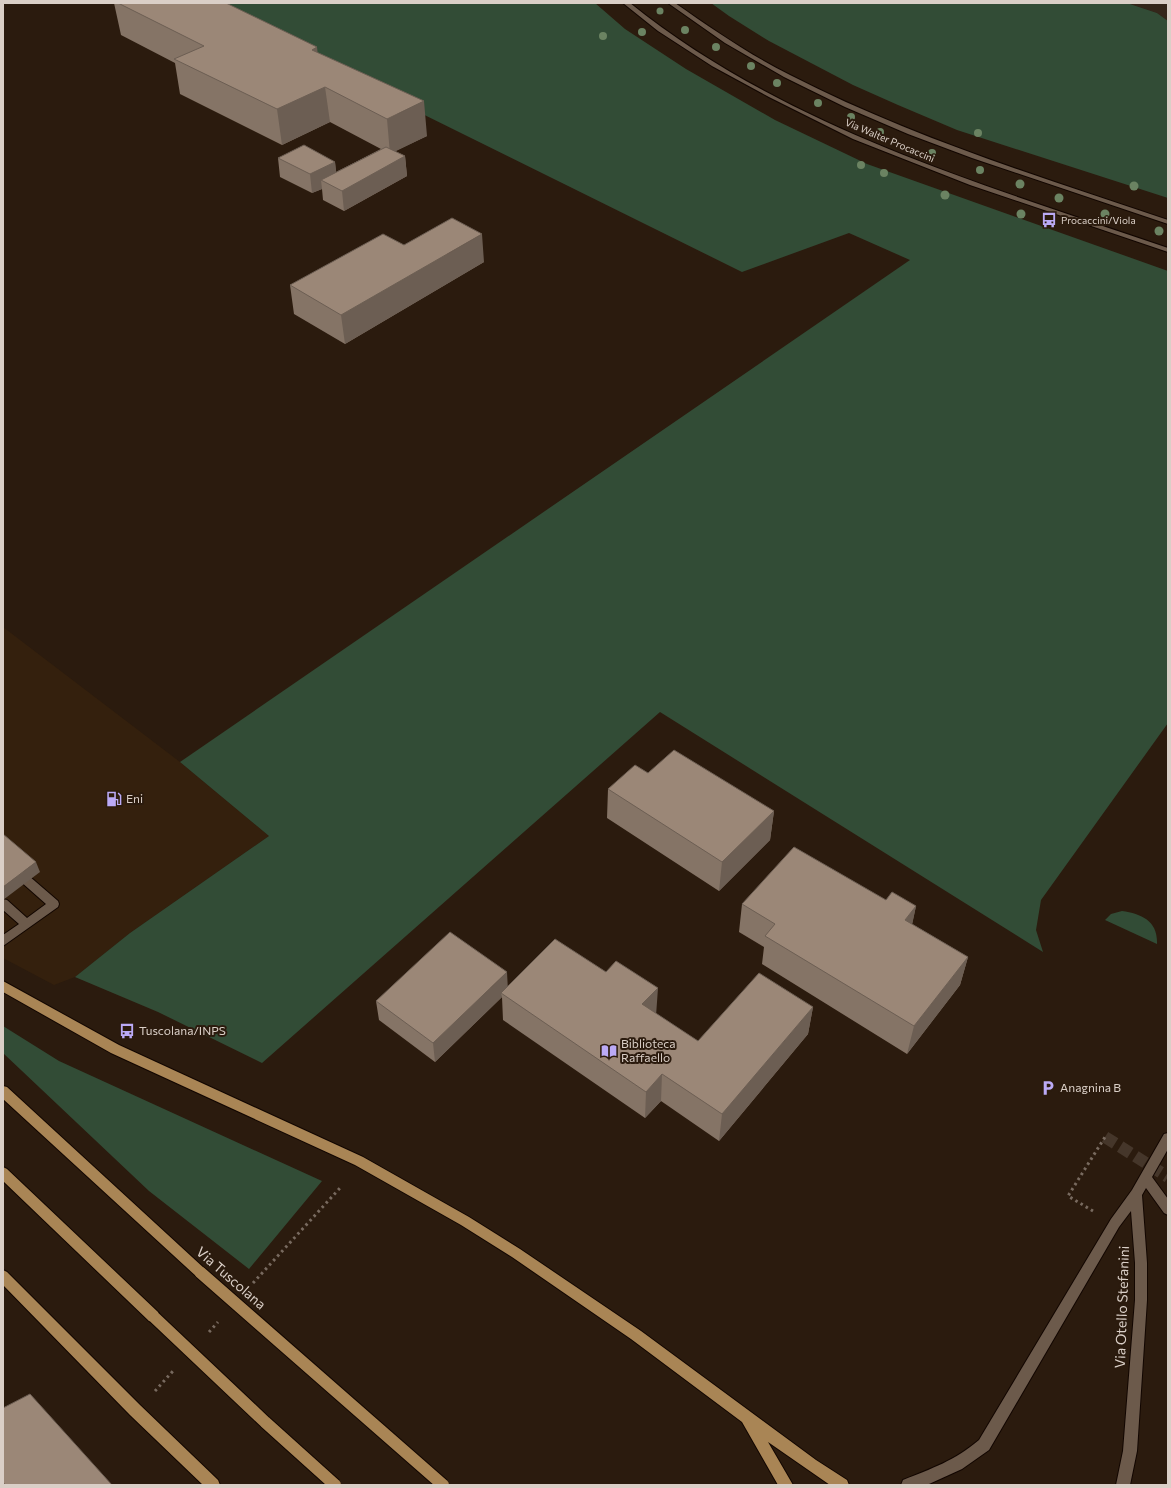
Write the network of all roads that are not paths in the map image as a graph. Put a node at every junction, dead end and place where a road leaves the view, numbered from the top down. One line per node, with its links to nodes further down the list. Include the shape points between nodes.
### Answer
1 (626, 3): 4 (street, Via Walter Procaccini, via 665,33 739,79 850,134 937,170)
2 (671, 3): 3 (street, Via Walter Procaccini, via 713,32 780,72 879,120 959,152)
3 (1168, 222)
4 (1168, 250)
5 (3, 860): 7 (street, via 54,904)
6 (3, 903): 7 (street)
7 (26, 924): 8 (street)
8 (4, 940)
9 (3, 986): 17 (main road, via 115,1049 359,1161 465,1221 636,1335)
10 (3, 1091): 20 (main road, Via Tuscolana, bridge, via 201,1273)
11 (1168, 1138): 13 (street)
12 (3, 1173): 19 (main road, bridge, via 265,1422)
13 (1145, 1176): 14 (street); 15 (street)
14 (1136, 1194): 23 (street, via 1115,1223 984,1445 956,1466); 24 (street, Via Otello Stefanini, via 1141,1262 1140,1300 1130,1451)
15 (1168, 1209)
16 (3, 1276): 18 (main road)
17 (746, 1416): 21 (main road); 22 (main road, via 811,1466)
18 (213, 1485)
19 (335, 1485)
20 (443, 1485)
21 (786, 1485)
22 (842, 1485)
23 (908, 1485)
24 (1123, 1485)

